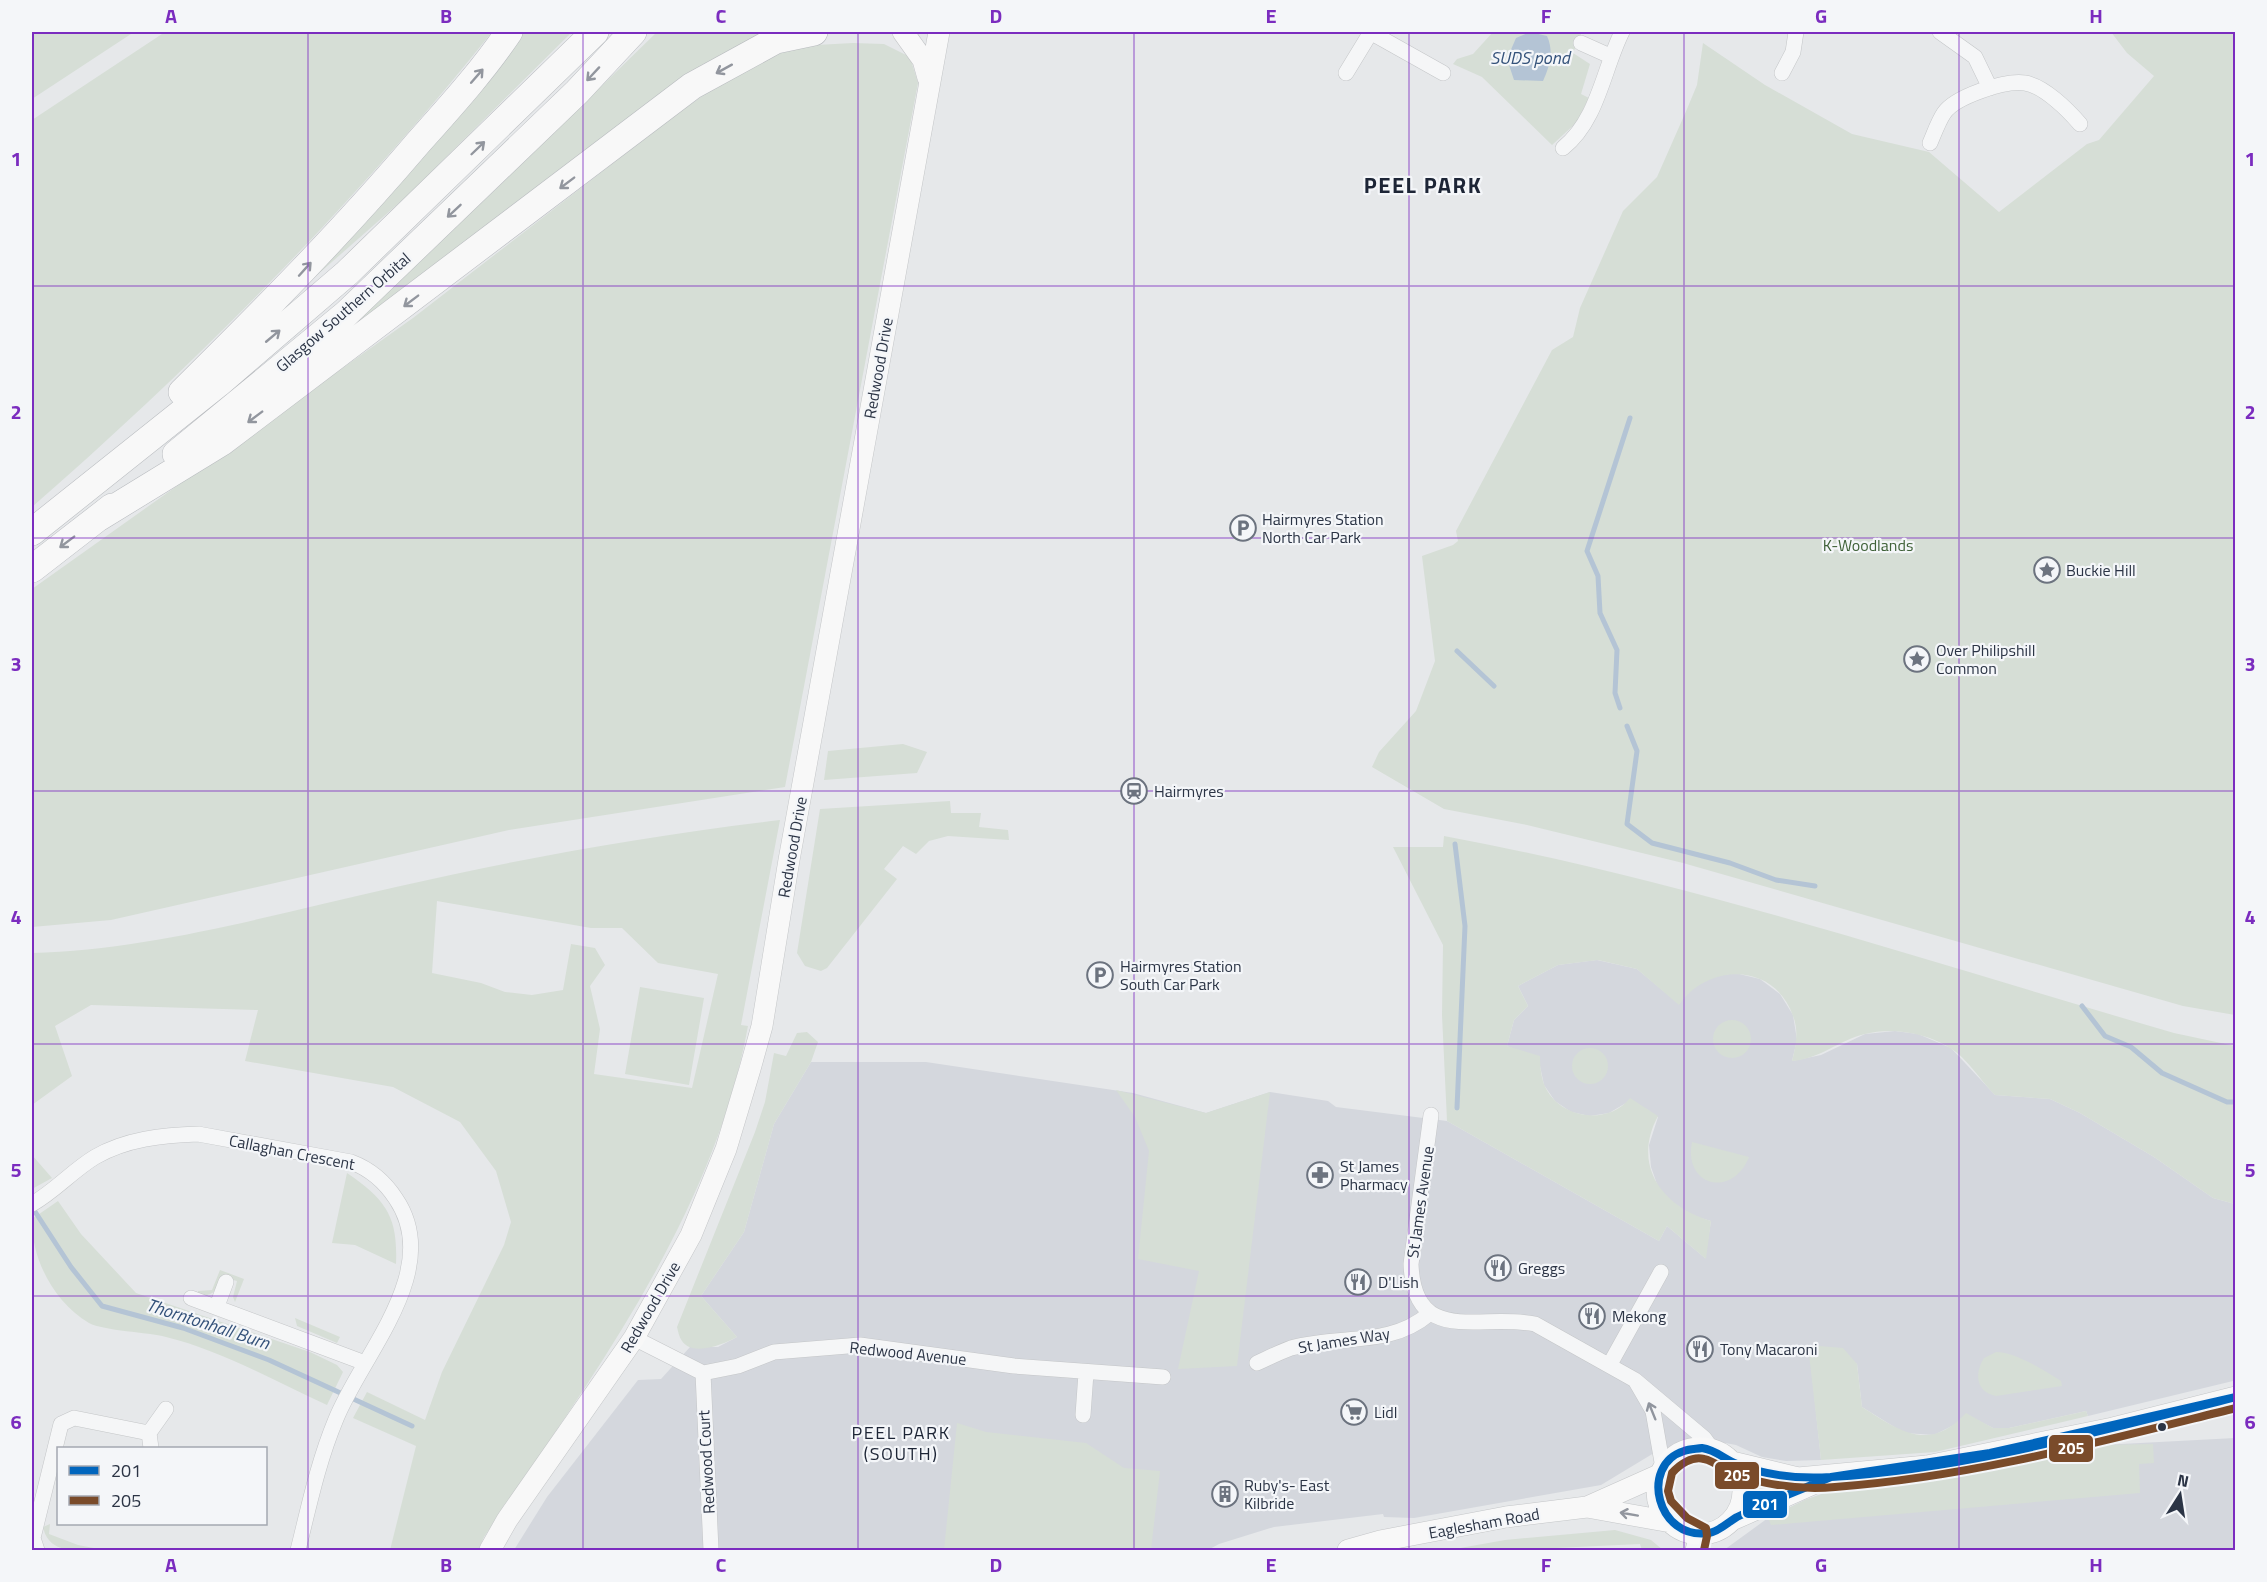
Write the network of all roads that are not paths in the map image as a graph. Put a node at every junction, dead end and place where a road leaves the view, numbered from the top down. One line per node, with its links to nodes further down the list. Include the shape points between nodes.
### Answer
1 (509, 32): 22 (highway, one-way to 1, via 295,280 472,81)
2 (595, 32): 22 (highway, Glasgow Southern Orbital, one-way to 2, via 219,383 347,273)
3 (633, 32): 23 (highway, Glasgow Southern Orbital, one-way to 23, via 577,92 346,314)
4 (814, 32): 23 (highway, one-way to 23, via 776,40 692,86 222,442)
5 (902, 32): 6 (street); 17 (street, Redwood Drive, via 924,60)
6 (915, 32)
7 (939, 32): 17 (street, Redwood Drive)
8 (1371, 32): 14 (street); 15 (street)
9 (1622, 32): 13 (street)
10 (1796, 32): 16 (street, via 1793,52)
11 (1940, 32): 18 (street, via 1975,57)
12 (1581, 43): 13 (street)
13 (1610, 56): 21 (street, via 1593,108 1575,138)
14 (1346, 73)
15 (1443, 73)
16 (1782, 73)
17 (928, 82): 33 (street, Redwood Drive, via 762,1026 726,1149 691,1235)
18 (1990, 88): 19 (street, via 2024,82 2065,105); 20 (street, via 1957,100 1943,114)
19 (2080, 124)
20 (1930, 143)
21 (1563, 148)
22 (86, 489): 24 (highway, Glasgow Southern Orbital)
23 (98, 518): 25 (highway, Glasgow Southern Orbital, one-way to 25)
24 (32, 532)
25 (32, 569)
26 (1431, 1115): 32 (street, St James Avenue, via 1411,1264 1412,1283 1420,1304)
27 (32, 1204): 34 (street, Callaghan Crescent, via 97,1156 120,1146 174,1135 198,1134 361,1165 384,1183 401,1206 412,1248 399,1299)
28 (1661, 1272): 36 (street)
29 (226, 1282): 31 (street)
30 (191, 1298): 31 (street)
31 (217, 1306): 34 (street)
32 (1429, 1314): 35 (street, St James Way, via 1406,1330 1384,1337 1293,1348); 36 (street, via 1456,1321 1535,1324)
33 (634, 1338): 37 (street); 55 (street, Redwood Drive, via 507,1520)
34 (365, 1363): 54 (street, Callaghan Crescent, via 322,1457)
35 (1257, 1363)
36 (1610, 1364): 40 (street)
37 (703, 1373): 38 (street, Redwood Avenue, via 738,1366 774,1352 860,1345); 56 (street, Redwood Court)
38 (1086, 1373): 39 (street, Redwood Avenue); 43 (street)
39 (1163, 1377)
40 (1635, 1380): 45 (street); 47 (street, one-way to 40, via 1653,1411)
41 (2235, 1397): 48 (street, via 2021,1448 1927,1466)
42 (166, 1409): 44 (street)
43 (1083, 1415)
44 (150, 1441): 53 (street, via 74,1418 61,1424 33,1538)
45 (1712, 1449): 46 (street); 47 (street, via 1686,1450 1673,1457)
46 (1732, 1462): 48 (street, via 1798,1478); 50 (street, via 1743,1484 1743,1497)
47 (1662, 1471): 49 (street, Eaglesham Road); 51 (street, via 1658,1497)
48 (1831, 1476): 50 (street)
49 (1587, 1507): 51 (street, Eaglesham Road, one-way to 49); 57 (street, Eaglesham Road, via 1495,1519)
50 (1732, 1520): 52 (street)
51 (1671, 1522): 52 (street)
52 (1695, 1542)
53 (37, 1551)
54 (298, 1551)
55 (490, 1551)
56 (711, 1551)
57 (1348, 1551)

